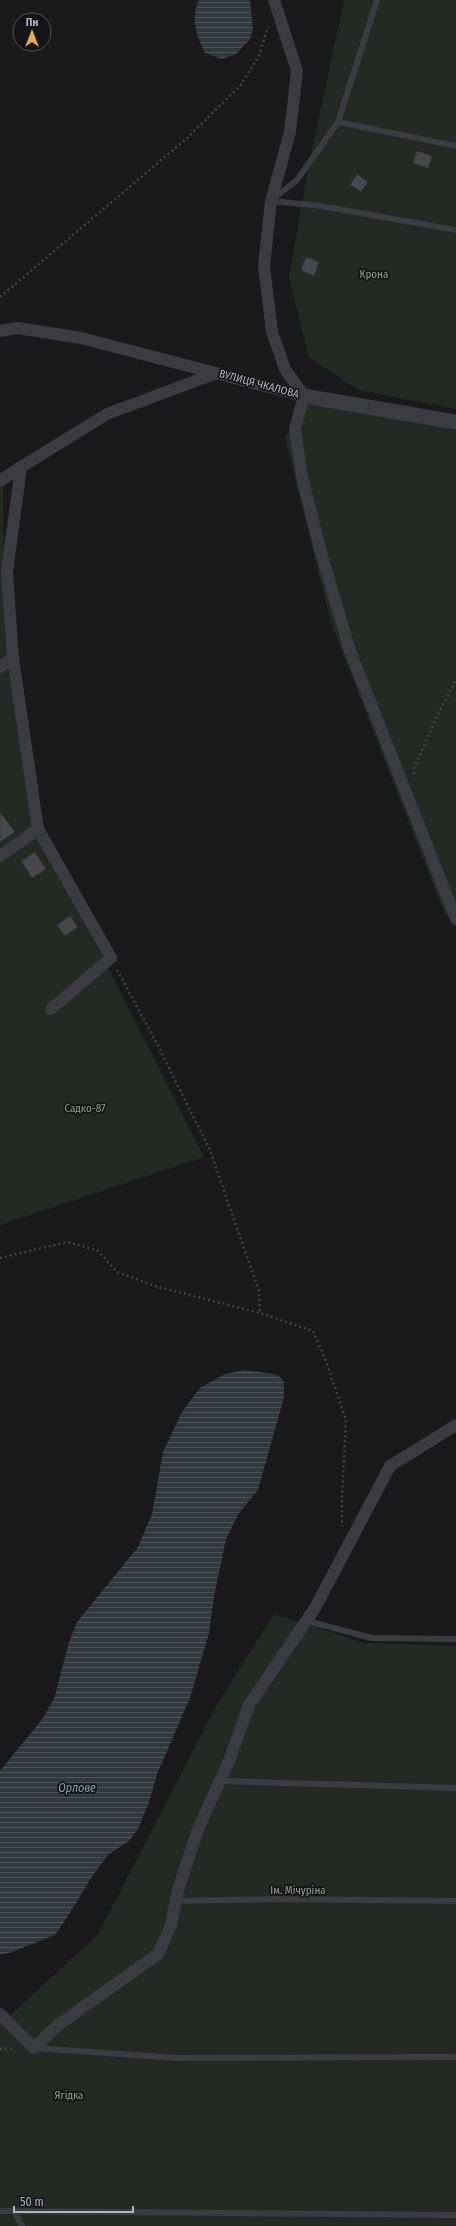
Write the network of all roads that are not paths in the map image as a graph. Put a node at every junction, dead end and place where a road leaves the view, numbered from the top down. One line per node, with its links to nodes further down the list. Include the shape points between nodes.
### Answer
1 (377, 0): 3 (lane)
2 (275, 2): 5 (street, ВУЛИЦЯ ЧКАЛОВА, via 297,70 290,132)
3 (338, 122): 4 (lane); 5 (lane, via 297,180)
4 (456, 146)
5 (271, 201): 6 (lane, via 321,206); 9 (street, ВУЛИЦЯ ЧКАЛОВА, via 264,266 272,332 286,369)
6 (456, 230)
7 (0, 331): 8 (street, ВУЛИЦЯ ЧКАЛОВА, via 18,328 81,338)
8 (217, 373): 9 (street, ВУЛИЦЯ ЧКАЛОВА); 11 (street, via 106,414)
9 (304, 396): 10 (street); 17 (street, via 295,429 302,477 327,571 360,678)
10 (456, 422)
11 (21, 467): 12 (street); 13 (street, via 7,572)
12 (0, 481)
13 (13, 658): 14 (street); 15 (street)
14 (0, 667)
15 (38, 829): 16 (street); 18 (street, via 111,958)
16 (0, 856)
17 (456, 920)
18 (51, 1009)
19 (456, 1425): 20 (street, via 390,1466)
20 (307, 1621): 21 (lane, via 372,1638); 22 (street, via 249,1705)
21 (456, 1639)
22 (220, 1780): 23 (lane); 24 (street, via 198,1829)
23 (456, 1788)
24 (176, 1901): 25 (lane); 27 (street, via 171,1924 158,1954 58,2025)
25 (456, 1901)
26 (0, 2014): 27 (street)
27 (34, 2048): 28 (lane, via 178,2058)
28 (456, 2057)
29 (0, 2211): 30 (lane)
30 (14, 2211): 31 (lane); 32 (lane)
31 (456, 2216)
32 (22, 2226)

